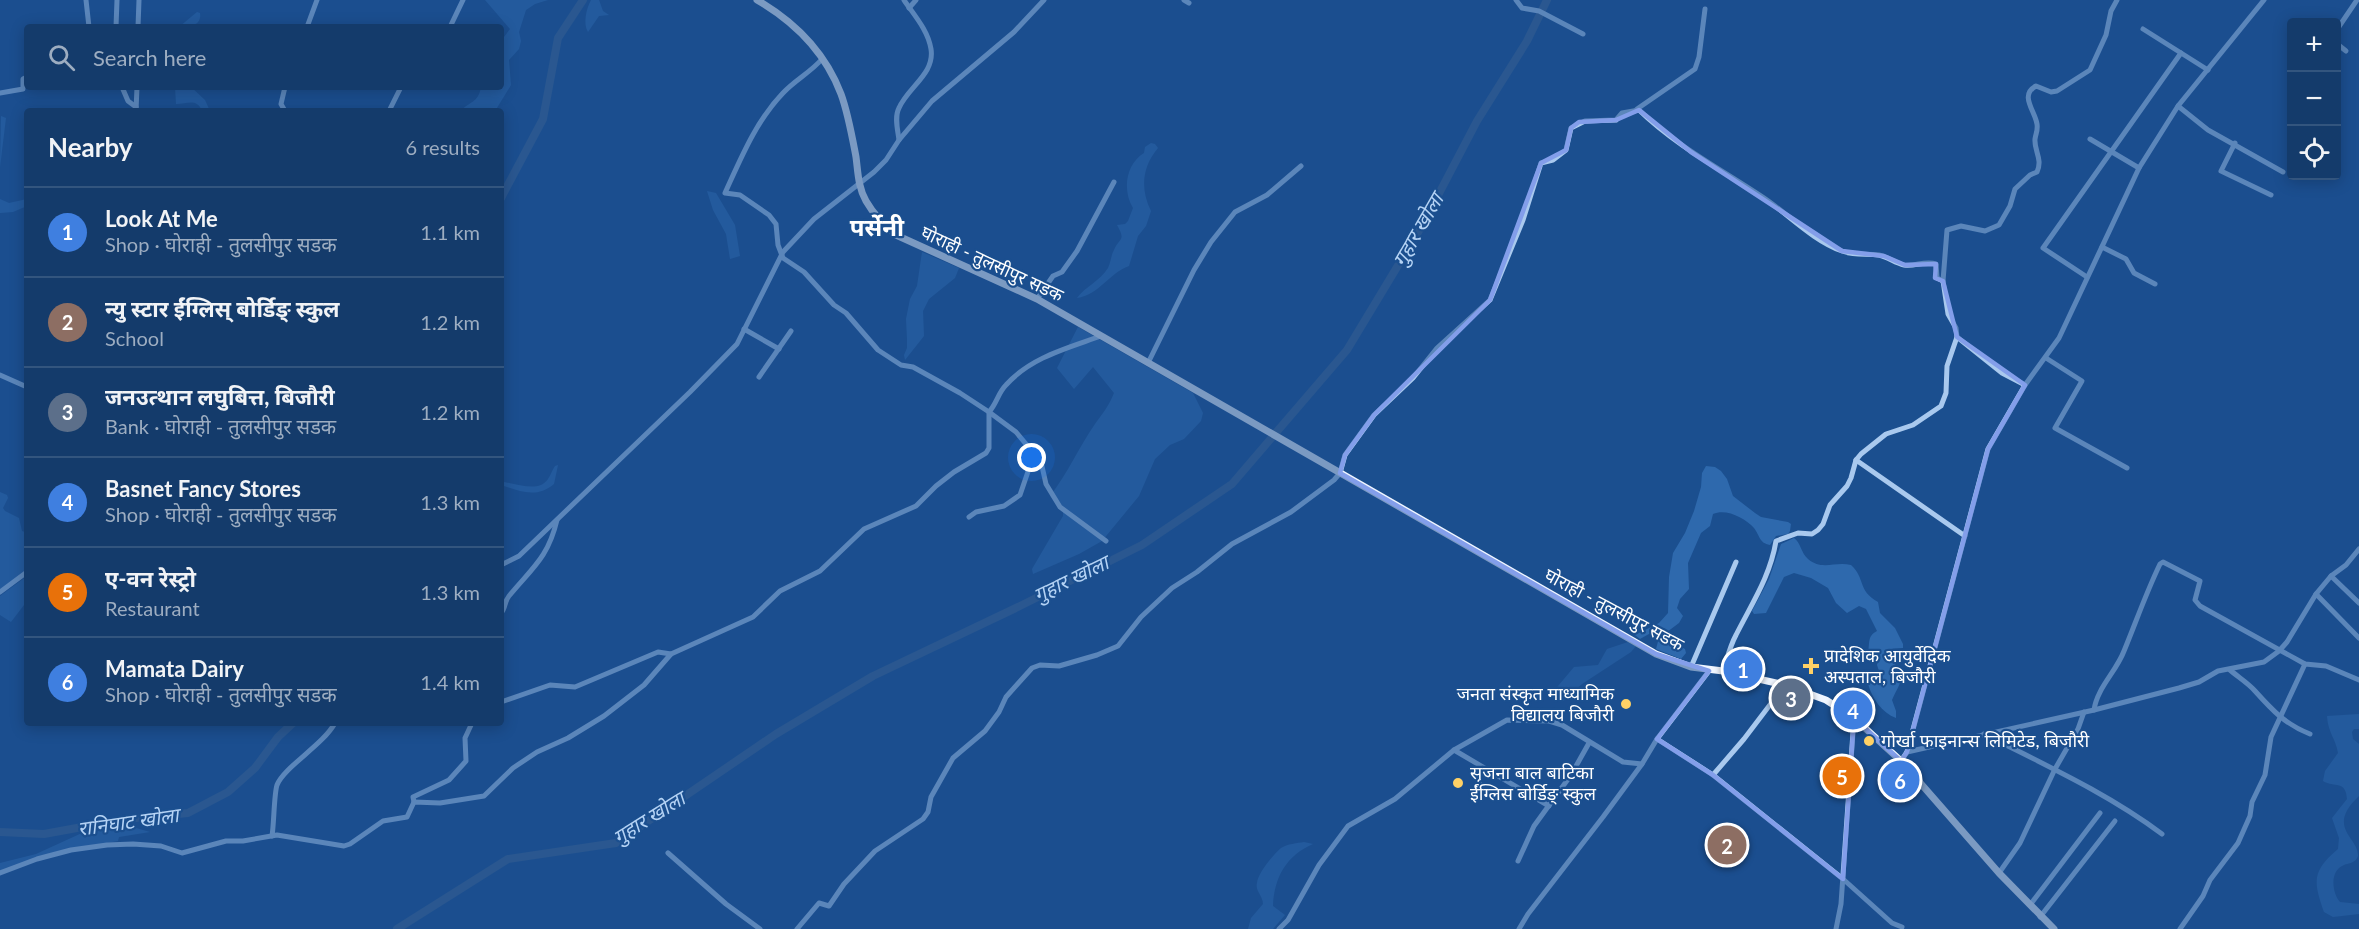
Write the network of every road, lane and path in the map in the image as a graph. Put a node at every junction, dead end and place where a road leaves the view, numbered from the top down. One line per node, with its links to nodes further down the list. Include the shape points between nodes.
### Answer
1 (86, 0): 16 (street)
2 (117, 0): 17 (street)
3 (139, 0): 18 (street)
4 (317, 0): 19 (street)
5 (462, 0): 20 (street)
6 (758, 0): 27 (main road, घोराही - तुलसीपुर सडक, via 805,34)
7 (903, 0): 14 (street)
8 (916, 0): 14 (street)
9 (1044, 0): 41 (street, via 1014,32 932,101)
10 (1516, 0): 23 (street, via 1522,8 1539,11)
11 (2116, 0): 54 (street, via 2090,69 2057,91 2031,88 2028,103 2038,128 2037,172 2015,189 1999,225 1984,231 1961,226 1947,230)
12 (2264, 0): 28 (street)
13 (2356, 0): 21 (street)
14 (909, 8): 41 (street, via 928,39 932,57 926,74 899,107)
15 (1705, 9): 40 (street, via 1695,69)
16 (88, 24)
17 (116, 24)
18 (138, 24)
19 (308, 24)
20 (451, 24)
21 (2341, 24)
22 (2143, 29): 26 (street)
23 (1583, 34)
24 (2341, 47): 25 (street)
25 (2346, 51)
26 (2181, 53): 28 (street); 44 (street)
27 (822, 59): 49 (main road, घोराही - तुलसीपुर सडक, via 841,94); 52 (street, via 782,94 764,118 750,138 725,193 740,195 769,215 776,224 778,245)
28 (2208, 70): 35 (street)
29 (24, 78): 34 (street, via 22,89)
30 (123, 90): 36 (street)
31 (136, 90): 37 (street)
32 (284, 90): 38 (street)
33 (399, 90): 39 (street)
34 (0, 93)
35 (2178, 106): 43 (street, via 2208,130); 46 (street)
36 (135, 108)
37 (136, 108)
38 (283, 108)
39 (390, 108)
40 (1637, 109): 54 (street, via 1691,152 1828,244 1857,255 1884,256 1905,265 1931,262 1936,264 1937,278); 72 (street, via 1622,113 1616,120 1585,121 1573,126 1566,150 1541,163 1523,220 1490,300 1437,348 1413,378 1374,415 1345,454)
41 (899, 140): 49 (street, via 886,160)
42 (2090, 140): 44 (street)
43 (2235, 143): 47 (street); 50 (street, via 2222,171)
44 (2112, 152): 46 (street); 53 (street, via 2043,248)
45 (1301, 166): 63 (street, via 1267,195 1235,212 1211,242)
46 (2139, 168): 51 (street)
47 (2283, 172)
48 (1114, 182): 56 (street, via 1077,250)
49 (859, 183): 52 (street, via 814,219); 56 (main road, घोराही - तुलसीपुर सडक, via 879,221 896,235)
50 (2271, 195)
51 (2102, 247): 53 (street); 55 (street, via 2126,259 2134,273)
52 (783, 252): 57 (street); 68 (street, via 785,261 804,272 878,350)
53 (2087, 277): 62 (street)
54 (1943, 281): 60 (street, via 1946,306)
55 (2155, 284)
56 (1037, 299): 59 (main road, घोराही - तुलसीपुर सडक)
57 (744, 329): 61 (street); 74 (street, via 737,344 690,392)
58 (791, 331): 61 (street)
59 (1101, 336): 63 (main road, घोराही - तुलसीपुर सडक); 68 (street, via 1029,365 1000,391 997,404)
60 (1957, 337): 66 (street, via 2001,373); 70 (street, via 1947,366 1946,393 1941,406 1913,424 1881,437)
61 (779, 350): 65 (street)
62 (2046, 358): 66 (street); 71 (street, via 2082,381 2055,428)
63 (1148, 363): 72 (main road, घोराही - तुलसीपुर सडक)
64 (0, 375): 67 (street)
65 (759, 378)
66 (2025, 385): 75 (street, via 1988,449)
67 (24, 386)
68 (989, 411): 69 (street, via 1016,432); 88 (street, via 987,453 954,472 916,506 864,529 820,571 780,591 753,617)
69 (1034, 454): 73 (street, via 1020,495 1004,506); 76 (street, via 1060,507)
70 (1856, 460): 75 (street); 93 (street, via 1851,478 1830,505 1818,530 1776,541 1773,562)
71 (2127, 468)
72 (1340, 473): 90 (main road, घोराही - तुलसीपुर सडक, via 1656,654); 129 (street, via 1291,512 1232,544 1172,588 1118,646 1059,666 1032,668 1006,697 985,731 953,758 931,796 924,819 875,851 829,906 819,903)
73 (969, 517)
74 (557, 518): 79 (street, via 519,556); 85 (street, via 539,564 506,599)
75 (1965, 536): 109 (street)
76 (1106, 541)
77 (2359, 549): 81 (street)
78 (1736, 562): 90 (street)
79 (504, 563)
80 (24, 575): 82 (street)
81 (2331, 576): 83 (street); 84 (street)
82 (0, 592)
83 (2316, 594): 86 (street); 87 (street)
84 (2359, 603)
85 (504, 610)
86 (2359, 638)
87 (2279, 651): 89 (street); 91 (street, via 2264,662); 98 (street, via 2200,606 2195,600 2200,581 2161,562 2124,653)
88 (671, 654): 97 (street, via 658,652 575,687 550,685); 114 (street, via 645,685 604,717 521,763 484,796 440,804)
89 (2305, 664): 95 (street, via 2326,666); 100 (street)
90 (1691, 667): 92 (main road, घोराही - तुलसीपुर सडक)
91 (2230, 670): 98 (street, via 2218,671 2180,688); 100 (street)
92 (1709, 671): 93 (main road, घोराही - तुलसीपुर सडक); 106 (street)
93 (1723, 671): 96 (main road, घोराही - तुलसीपुर सडक)
94 (2359, 671): 95 (street)
95 (2357, 678)
96 (1785, 685): 101 (main road, घोराही - तुलसीपुर सडक, via 1826,700); 113 (street)
97 (504, 701)
98 (2094, 710): 99 (street)
99 (2084, 712): 105 (street); 112 (street)
100 (2281, 717): 104 (street, via 2292,727); 134 (street, via 2271,737 2265,775 2238,843)
101 (1854, 718): 110 (main road, घोराही - तुलसीपुर सडक); 124 (street)
102 (333, 726): 119 (street, via 277,785)
103 (471, 726): 114 (street, via 465,738 466,761 449,780 413,797)
104 (2310, 734)
105 (1984, 735): 109 (street); 112 (street)
106 (1657, 739): 111 (street); 113 (street)
107 (1589, 742): 108 (street, via 1549,721 1507,720); 111 (street, via 1623,762); 115 (street)
108 (1454, 750): 115 (street); 130 (street, via 1395,799 1348,826)
109 (1907, 752): 110 (street)
110 (1901, 761): 123 (main road, घोराही - तुलसीपुर सडक)
111 (1642, 764): 131 (street)
112 (2055, 769): 118 (street, via 2132,812); 123 (street, via 2020,843)
113 (1713, 775): 124 (street)
114 (414, 802): 119 (street, via 407,817 383,822 344,846)
115 (1549, 806): 121 (street, via 1534,826)
116 (2100, 813): 125 (street)
117 (2115, 821): 126 (street)
118 (2162, 834)
119 (272, 836): 122 (street, via 182,853 161,846 98,846 37,859)
120 (668, 853): 128 (street)
121 (1518, 861)
122 (0, 873)
123 (1998, 873): 125 (main road, घोराही - तुलसीपुर सडक)
124 (1843, 879): 127 (street, via 1892,923); 132 (street)
125 (2030, 905): 126 (main road, घोराही - तुलसीपुर सडक)
126 (2040, 917): 133 (main road, घोराही - तुलसीपुर सडक)
127 (1902, 927)
128 (760, 929)
129 (797, 929)
130 (1279, 929)
131 (1519, 929)
132 (1836, 929)
133 (2054, 929)
134 (2180, 929)

